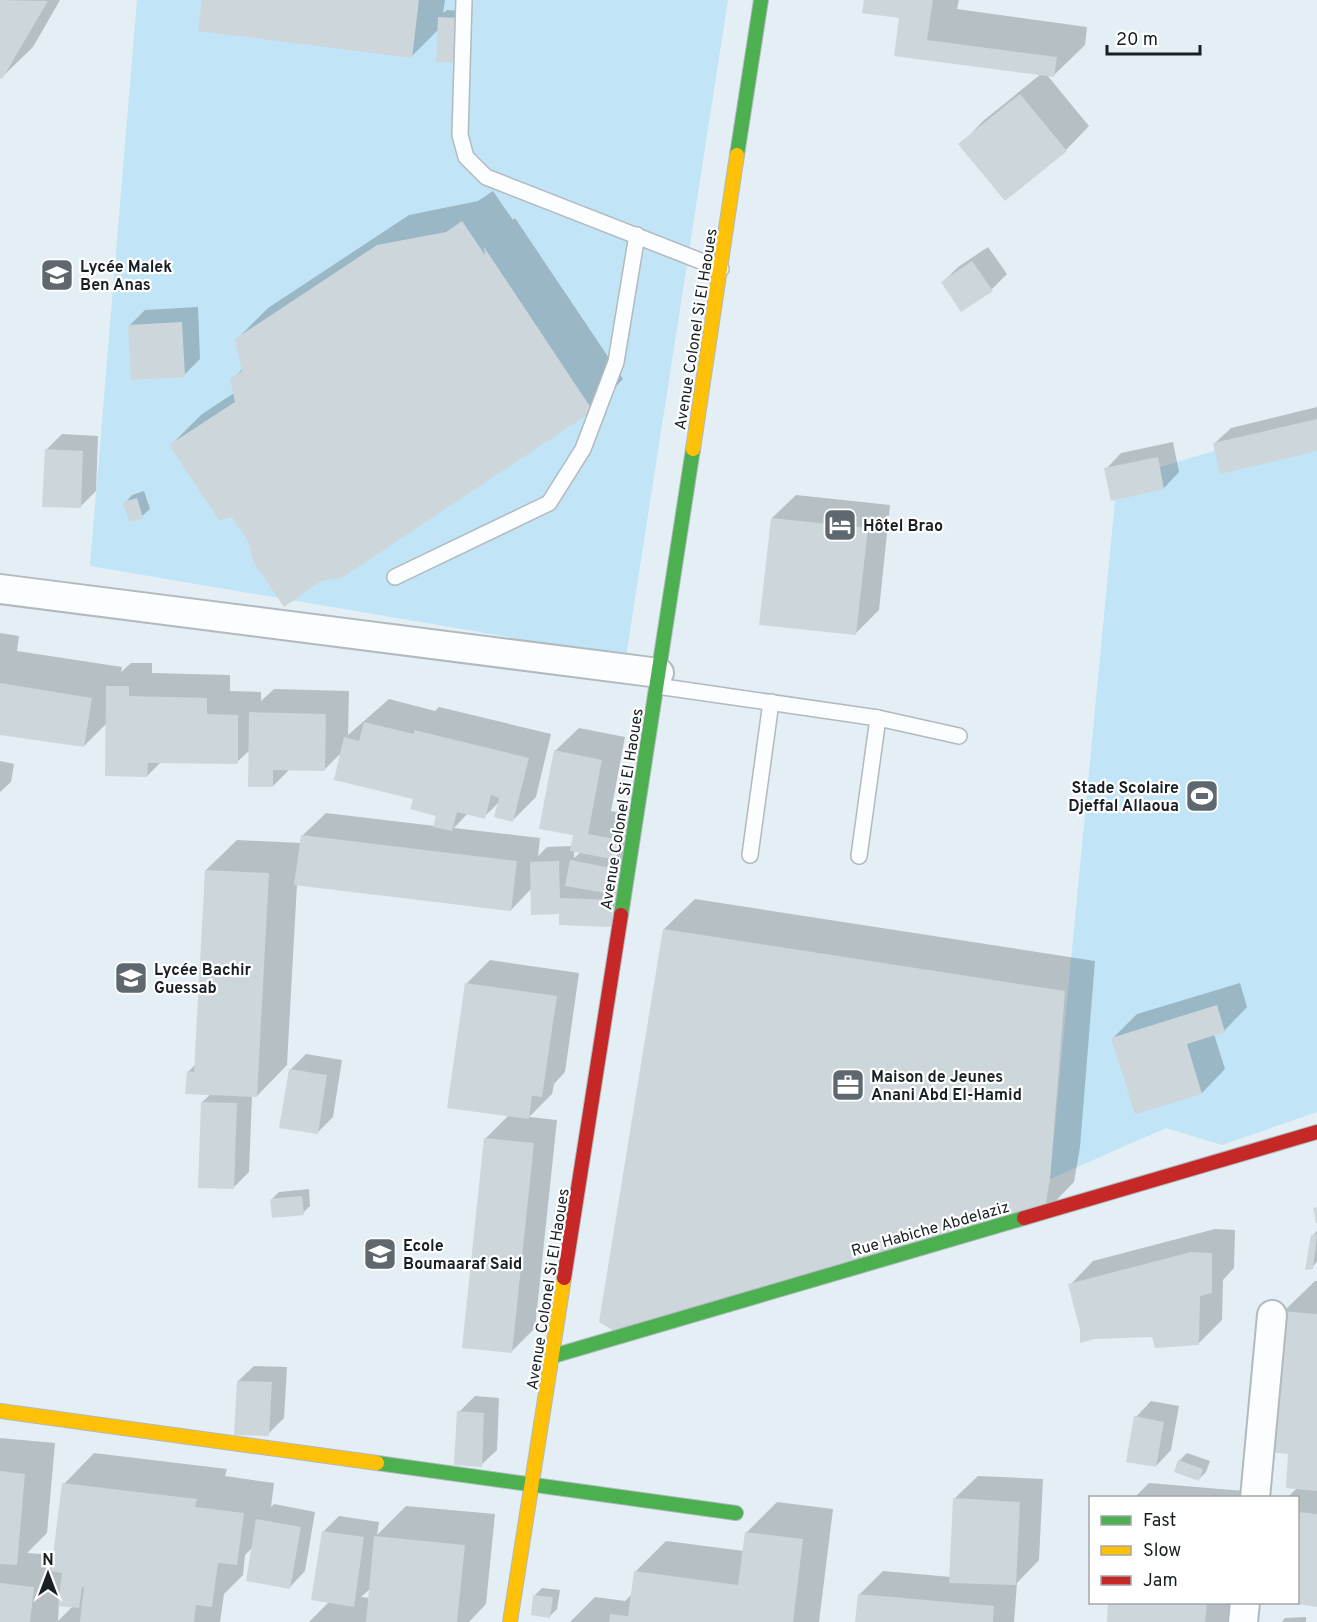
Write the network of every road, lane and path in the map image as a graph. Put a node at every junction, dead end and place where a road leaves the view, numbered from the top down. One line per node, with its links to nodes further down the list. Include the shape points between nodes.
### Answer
1 (464, 0): 3 (lane, via 460,135 466,157 486,177)
2 (761, 0): 4 (main road, Avenue Colonel Si El Haoues)
3 (637, 235): 4 (lane); 5 (lane, via 616,362 583,449 549,503)
4 (721, 269): 7 (main road, Avenue Colonel Si El Haoues)
5 (395, 577)
6 (0, 589): 7 (street)
7 (658, 679): 8 (lane); 15 (main road, Avenue Colonel Si El Haoues)
8 (771, 702): 9 (lane); 11 (lane)
9 (878, 718): 10 (lane); 12 (lane)
10 (959, 736)
11 (750, 855)
12 (859, 856)
13 (1317, 1131): 15 (main road, Rue Habiche Abdelaziz)
14 (1272, 1315): 18 (street)
15 (553, 1356): 17 (main road, Avenue Colonel Si El Haoues)
16 (0, 1411): 17 (main road)
17 (533, 1486): 19 (main road); 21 (main road, Avenue Colonel Si El Haoues)
18 (1255, 1496)
19 (736, 1513)
20 (1245, 1604): 22 (street)
21 (510, 1622)
22 (1243, 1622)

